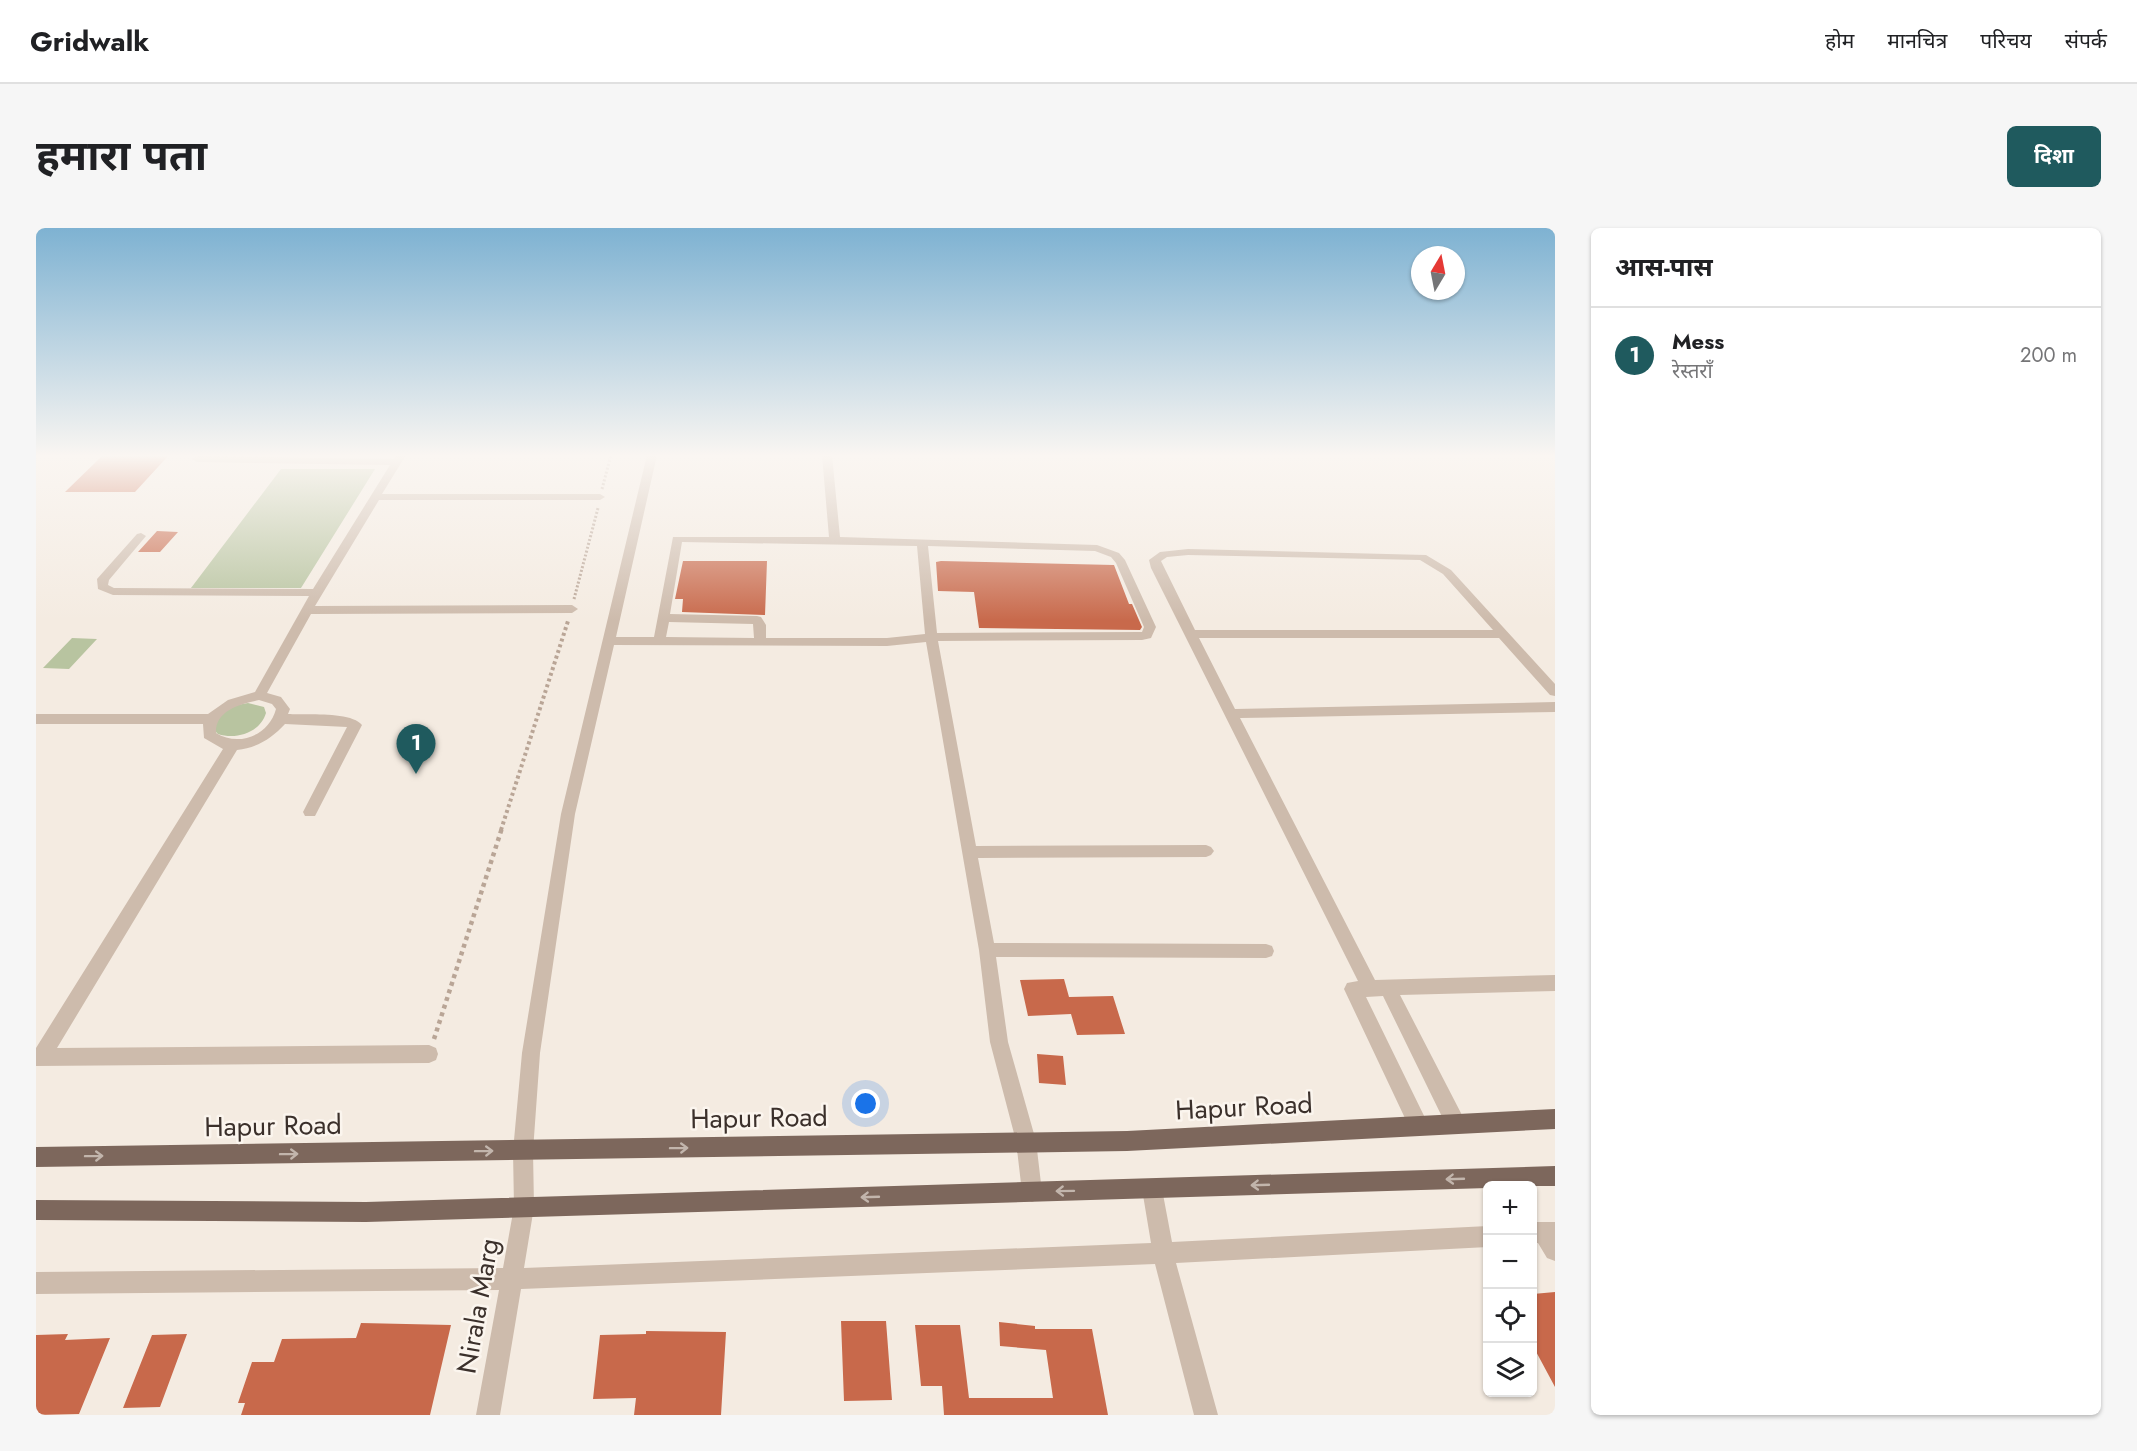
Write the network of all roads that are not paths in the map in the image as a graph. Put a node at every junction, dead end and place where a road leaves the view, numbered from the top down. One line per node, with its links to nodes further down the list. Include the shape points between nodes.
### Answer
1 (369, 510): 7 (street)
2 (639, 510): 14 (street, Nirala Marg)
3 (832, 510): 5 (street)
4 (141, 536): 7 (street, via 103,579 102,587 113,591)
5 (835, 540): 6 (street); 10 (street, via 677,539)
6 (922, 542): 13 (street); 13 (street, via 1106,550 1120,562 1150,627 1143,636)
7 (317, 593): 9 (street)
8 (572, 609): 9 (street)
9 (307, 610): 18 (street)
10 (663, 618): 15 (street, via 757,620); 16 (street)
11 (1191, 634): 12 (street); 12 (street, via 1157,568 1155,560 1164,554 1422,557 1447,572); 20 (street)
12 (1503, 634): 17 (street)
13 (932, 638): 15 (street, via 887,642); 27 (street)
14 (610, 641): 16 (street); 38 (street, Nirala Marg, via 568,814 531,1053)
15 (760, 641): 16 (street)
16 (659, 642)
17 (1555, 692)
18 (259, 696): 22 (street, via 225,706); 23 (street, via 269,696 282,705)
19 (1555, 707): 20 (street)
20 (1232, 714): 31 (street)
21 (36, 719): 22 (street)
22 (212, 719): 24 (street, via 207,729 209,735 214,741)
23 (283, 719): 24 (street, via 263,737); 25 (street, via 347,721 355,725)
24 (232, 745): 33 (street)
25 (310, 812)
26 (1206, 851): 27 (street)
27 (968, 852): 28 (street)
28 (987, 950): 29 (street); 37 (street, via 999,1042)
29 (1266, 951)
30 (1555, 983): 31 (street)
31 (1379, 987): 35 (street); 36 (street, via 1353,989)
32 (429, 1054): 33 (street)
33 (38, 1057)
34 (1555, 1119): 35 (main road, Hapur Road)
35 (1456, 1124): 36 (main road, Hapur Road)
36 (1419, 1126): 37 (main road, Hapur Road, via 1127,1141)
37 (1026, 1141): 38 (main road, Hapur Road, one-way to 37); 42 (street)
38 (523, 1151): 39 (main road, Hapur Road, one-way to 38); 43 (street, Nirala Marg)
39 (36, 1157)
40 (1555, 1176): 41 (main road, one-way to 41)
41 (1152, 1189): 42 (main road, one-way to 42); 46 (street)
42 (1032, 1192): 43 (main road, one-way to 43)
43 (524, 1207): 44 (main road, via 366,1212); 47 (street, Nirala Marg)
44 (36, 1210)
45 (1483, 1236): 46 (street)
46 (1163, 1253): 47 (street); 50 (street)
47 (510, 1279): 48 (street); 49 (street, Nirala Marg)
48 (36, 1283)
49 (488, 1415)
50 (1206, 1415)

